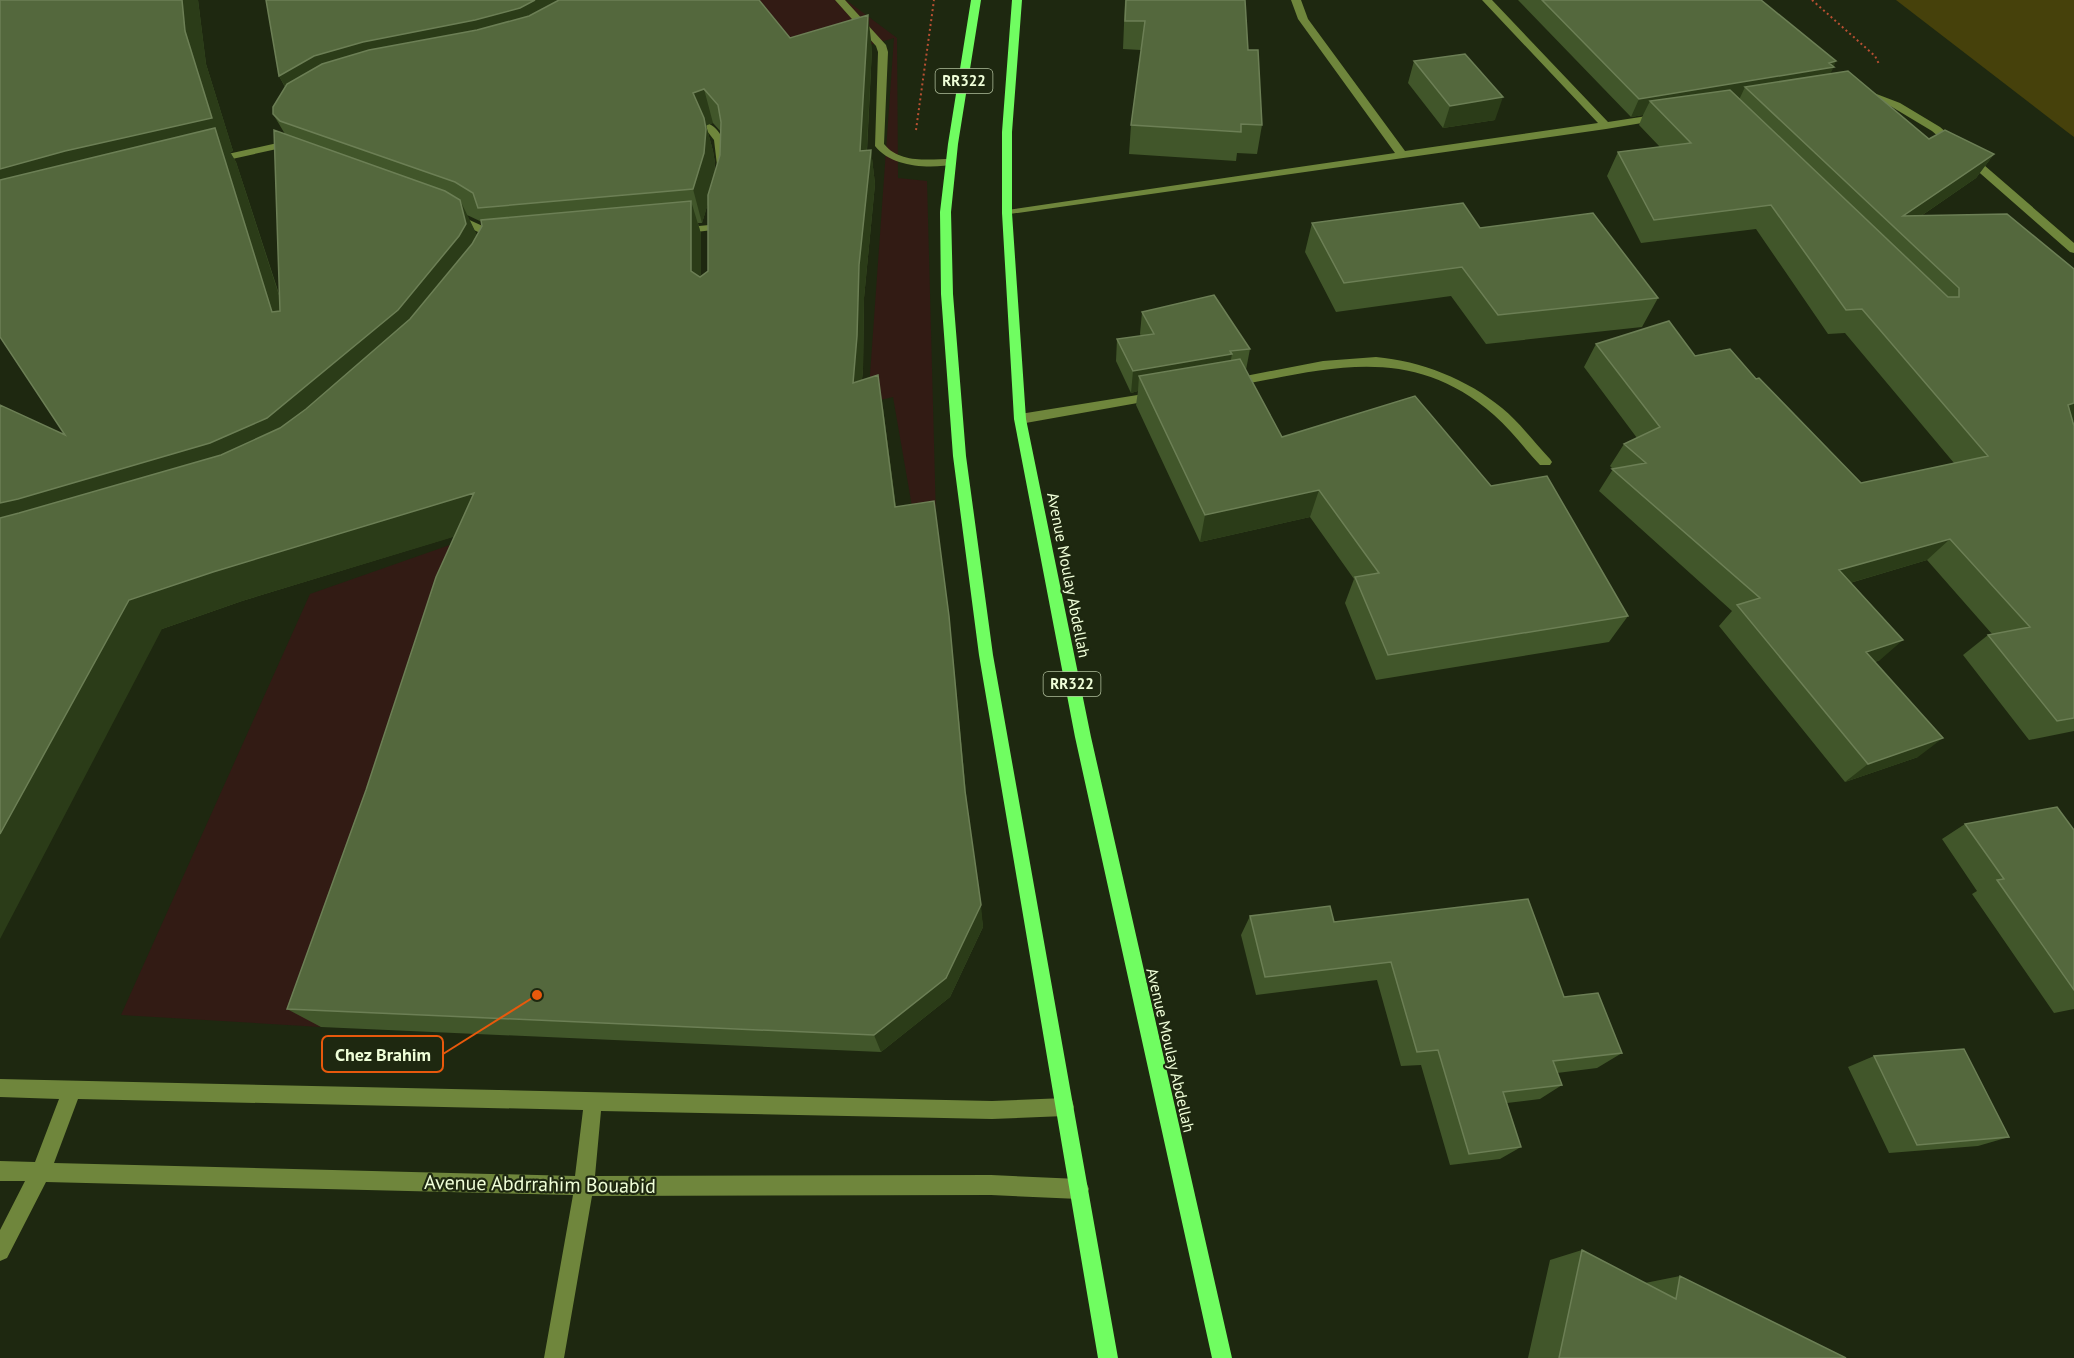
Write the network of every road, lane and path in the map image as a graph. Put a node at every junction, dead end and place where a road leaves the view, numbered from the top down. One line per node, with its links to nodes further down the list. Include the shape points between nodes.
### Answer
1 (840, 0): 15 (street, via 884,52 879,144 890,156)
2 (934, 0): 15 (path)
3 (976, 0): 16 (main road, RR322)
4 (1017, 0): 20 (main road, Avenue Moulay Abdellah / RR322, via 1007,132)
5 (1296, 0): 14 (street, via 1303,19)
6 (1488, 0): 11 (street)
7 (1812, 0): 9 (path, via 1875,57 1883,76 1882,83)
8 (1848, 90): 9 (street)
9 (1871, 94): 23 (street, via 1936,129)
10 (1674, 114): 11 (street)
11 (1606, 126): 14 (street)
12 (709, 127): 18 (street, via 720,147)
13 (284, 144): 17 (street)
14 (1402, 155): 20 (street)
15 (912, 160): 16 (street)
16 (952, 162): 32 (main road, RR322, via 947,193 947,288 968,532 986,662)
17 (202, 163)
18 (721, 177)
19 (444, 212): 24 (street, via 483,230)
20 (1007, 213): 27 (main road, Avenue Moulay Abdellah / RR322)
21 (710, 229): 22 (street)
22 (662, 232)
23 (2074, 249)
24 (492, 251)
25 (1216, 385): 28 (street, via 1348,363 1377,361 1420,369 1491,406)
26 (1173, 393): 27 (street)
27 (1020, 419): 40 (main road, Avenue Moulay Abdellah / RR322, via 1083,736)
28 (1545, 462)
29 (0, 1088): 30 (street)
30 (72, 1090): 31 (street); 34 (street)
31 (593, 1101): 32 (street, via 992,1110); 35 (street)
32 (1065, 1107): 36 (main road, RR322)
33 (0, 1171): 34 (street, Avenue Abdrrahim Bouabid)
34 (41, 1171): 35 (street, Avenue Abdrrahim Bouabid); 37 (street)
35 (584, 1186): 36 (street, Avenue Abdrrahim Bouabid, via 991,1185); 38 (street)
36 (1079, 1189): 39 (main road, RR322)
37 (0, 1251)
38 (554, 1358)
39 (1108, 1358)
40 (1222, 1358)

